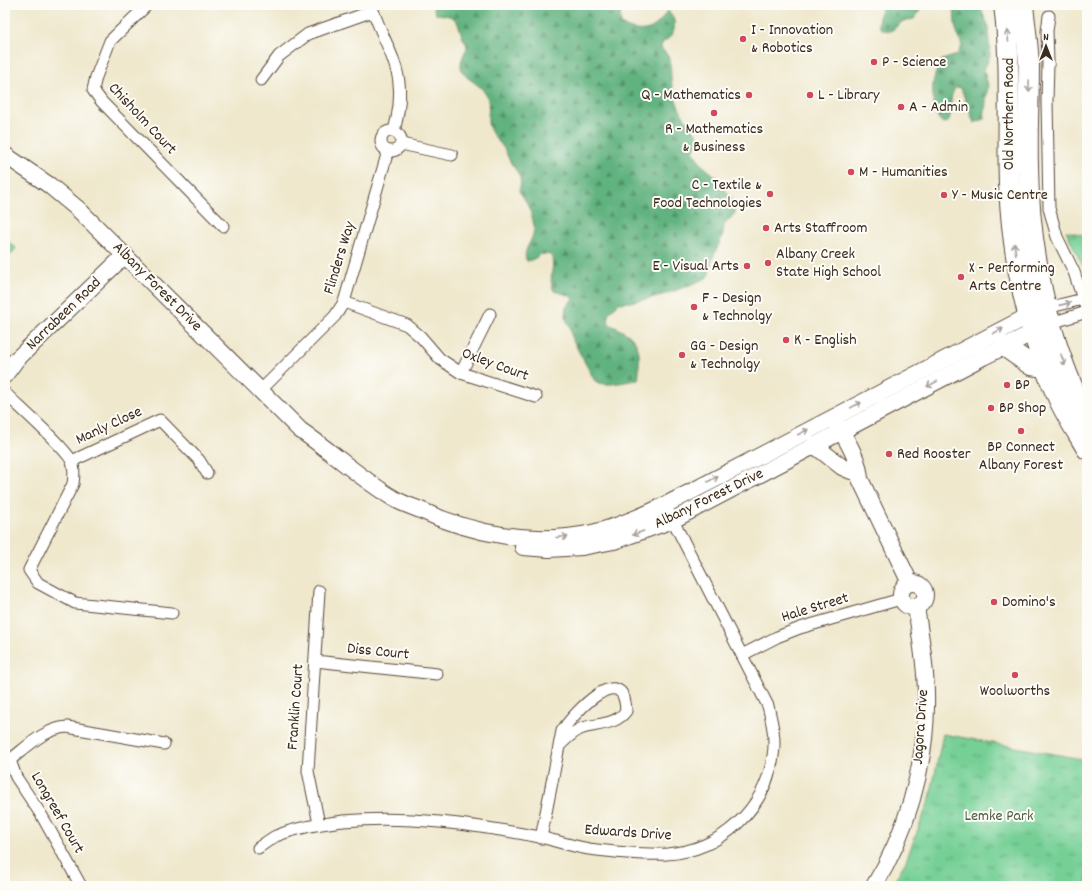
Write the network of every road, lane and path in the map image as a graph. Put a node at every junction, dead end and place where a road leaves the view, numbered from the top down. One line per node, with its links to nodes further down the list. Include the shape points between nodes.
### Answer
1 (147, 5): 12 (street, Chisholm Court, via 110,41 93,90)
2 (1004, 5): 18 (highway, Old Northern Road, one-way to 2, via 1018,261 1011,213 1009,57)
3 (1023, 5): 18 (highway, Old Northern Road, one-way to 18, via 1029,65 1030,220 1039,274)
4 (372, 8): 6 (street, via 308,34 279,56); 7 (street, via 399,76 401,98)
5 (1049, 16): 14 (street, via 1047,101 1050,208 1057,237 1074,272)
6 (261, 80)
7 (394, 131): 8 (street, via 400,136); 9 (street, via 387,131 381,139 382,146)
8 (401, 144): 9 (street, via 396,150); 11 (street)
9 (388, 151): 15 (street, Flinders Way)
10 (5, 155): 13 (street, Albany Forest Drive, via 64,196)
11 (452, 155)
12 (223, 226)
13 (125, 255): 22 (street, Narrabeen Road, via 16,360); 23 (street, Albany Forest Drive)
14 (1083, 299): 16 (street); 18 (street, one-way to 14)
15 (344, 302): 21 (street, Oxley Court, via 407,325 422,337 440,359); 23 (street, Flinders Way, via 335,316)
16 (1087, 312): 18 (street)
17 (490, 314): 21 (street)
18 (1040, 319): 19 (street, Albany Forest Drive); 20 (highway, Old Northern Road); 26 (highway, Old Northern Road, one-way to 26); 27 (street, Albany Forest Drive, one-way to 18)
19 (1004, 346): 20 (highway, via 1031,365); 29 (street, Albany Forest Drive, one-way to 29)
20 (1045, 367): 31 (highway, Old Northern Road, via 1062,405)
21 (461, 372): 25 (street, Oxley Court)
22 (5, 375)
23 (260, 391): 28 (street, Albany Forest Drive)
24 (5, 392): 32 (street)
25 (536, 397)
26 (1087, 418)
27 (829, 419): 29 (street); 35 (street, Albany Forest Drive, one-way to 27)
28 (300, 430): 35 (street, Albany Forest Drive, one-way to 35, via 356,474 395,499 441,520 486,533 523,538 560,538 592,533); 36 (street, Albany Forest Drive, one-way to 28, via 614,541 582,547 543,549 468,538 411,517 380,501 316,453)
29 (837, 433): 30 (street, Albany Forest Drive); 34 (street, via 860,471)
30 (814, 445): 34 (street); 36 (street, Albany Forest Drive)
31 (1087, 449)
32 (72, 461): 33 (street, Manly Close, via 160,420 199,460); 41 (street, via 73,484 29,570 38,583 75,603)
33 (207, 473)
34 (855, 475): 37 (street)
35 (665, 505): 36 (street, Edwards Drive)
36 (673, 520): 42 (street, Edwards Drive)
37 (910, 583): 39 (street, via 902,589); 40 (street, via 919,584 926,594 923,603)
38 (319, 592): 43 (street, Franklin Court)
39 (901, 599): 40 (street, via 909,607); 42 (street, Hale Street, via 800,628)
40 (916, 608): 52 (street, Jagora Drive, via 922,645 926,707 923,752 902,827)
41 (172, 613)
42 (742, 655): 49 (street, Edwards Drive, via 768,706 774,754 769,775 760,795 742,820 708,844 666,854 589,849)
43 (315, 661): 44 (street, Diss Court); 48 (street, Franklin Court, via 308,771)
44 (437, 674)
45 (164, 744): 47 (street, via 67,727 56,728 42,735)
46 (560, 745): 46 (street, via 580,729 621,717 626,711 622,695 609,688 601,691 568,722 562,731); 49 (street)
47 (8, 758): 51 (street, Longreef Court, via 16,777 42,816)
48 (319, 824): 49 (street, Edwards Drive, via 373,818 424,821 486,827); 50 (street, Edwards Drive, via 276,836)
49 (541, 838)
50 (258, 848)
51 (81, 886)
52 (874, 886)

